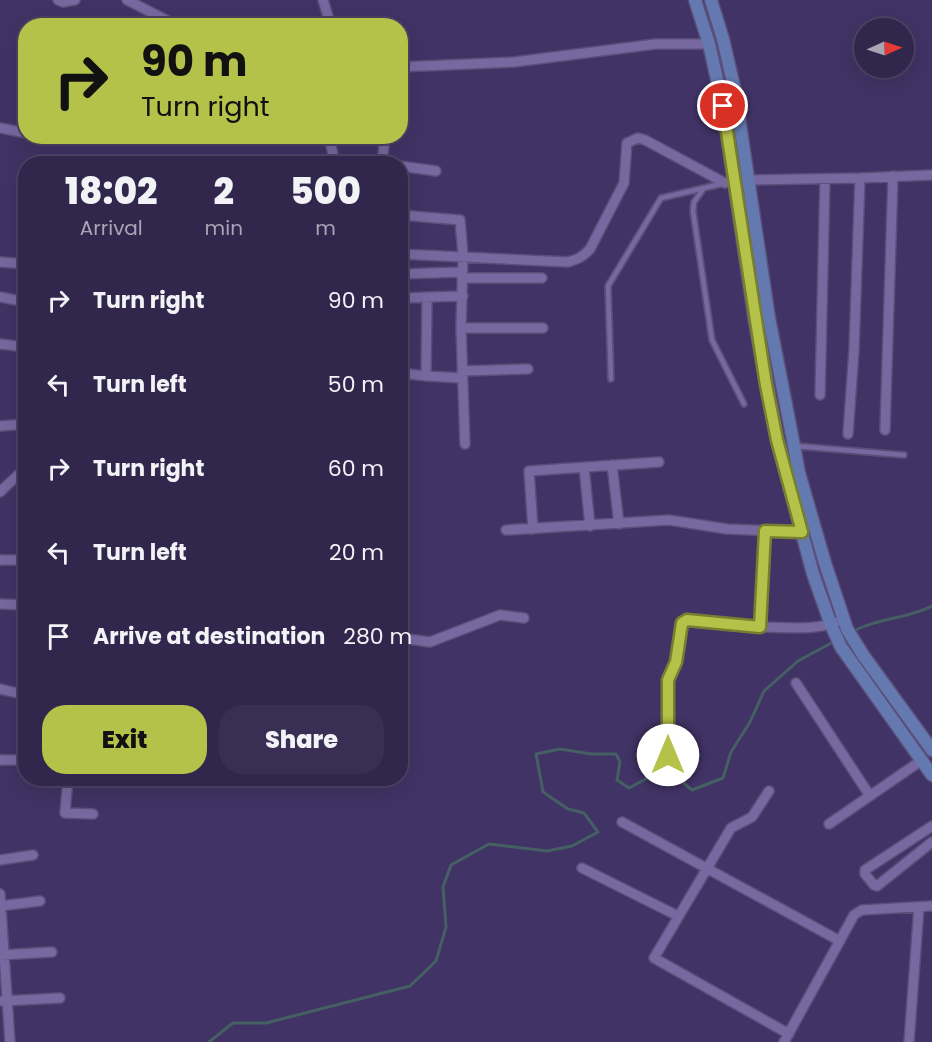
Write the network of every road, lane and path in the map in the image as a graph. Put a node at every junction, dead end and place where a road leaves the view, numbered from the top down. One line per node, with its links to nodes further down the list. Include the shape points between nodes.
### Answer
1 (58, 0): 2 (street)
2 (75, 0)
3 (127, 0): 7 (street)
4 (323, 0): 8 (street)
5 (695, 0): 9 (main road)
6 (711, 0): 19 (main road, via 735,91)
7 (162, 18)
8 (329, 18)
9 (709, 44): 10 (street, via 656,44 514,62); 20 (main road, via 723,106)
10 (408, 67)
11 (0, 128): 12 (street)
12 (18, 131)
13 (408, 167): 14 (street)
14 (436, 171)
15 (932, 175): 16 (street)
16 (893, 177): 18 (street); 48 (street)
17 (825, 178): 18 (street); 19 (street); 44 (street)
18 (860, 178): 49 (street)
19 (748, 180): 20 (lane); 51 (main road)
20 (730, 182): 21 (lane); 24 (street, via 638,138 627,143 621,190 584,256 568,262); 63 (main road, via 777,440)
21 (704, 188): 43 (lane, via 661,198 608,286); 45 (lane, via 693,211 712,340)
22 (408, 216): 24 (street, via 460,220)
23 (408, 254): 24 (street)
24 (463, 255): 28 (street)
25 (0, 262): 26 (street)
26 (18, 263)
27 (408, 274): 28 (street)
28 (462, 275): 29 (street); 30 (street)
29 (542, 278)
30 (463, 296): 32 (street); 35 (street)
31 (0, 297): 34 (street)
32 (427, 297): 33 (street); 42 (street)
33 (408, 298)
34 (18, 300)
35 (461, 328): 36 (street); 41 (street)
36 (543, 328)
37 (0, 344): 38 (street)
38 (18, 346)
39 (528, 369): 41 (street)
40 (408, 374): 42 (street)
41 (462, 374): 42 (street); 50 (street)
42 (426, 376)
43 (611, 379)
44 (820, 395)
45 (744, 404)
46 (18, 425): 47 (street)
47 (0, 426)
48 (885, 430)
49 (848, 434)
50 (465, 444)
51 (794, 446): 52 (lane); 69 (main road)
52 (904, 454)
53 (659, 462): 54 (street)
54 (612, 465): 55 (street); 58 (street)
55 (584, 466): 59 (street); 60 (street, via 529,471)
56 (18, 475): 57 (street)
57 (0, 492)
58 (619, 524): 59 (street); 62 (street, via 669,520)
59 (590, 526): 60 (street)
60 (533, 529): 61 (street)
61 (506, 530)
62 (765, 531): 63 (street); 70 (street)
63 (802, 532): 71 (main road)
64 (0, 560): 65 (street)
65 (18, 560)
66 (0, 604): 67 (street)
67 (18, 605)
68 (524, 618): 72 (street, via 500,615 430,642)
69 (845, 624): 71 (street); 76 (main road, via 862,655)
70 (760, 627): 71 (street); 77 (street, via 687,620 682,623 676,662 668,680)
71 (833, 629): 80 (main road, via 851,663)
72 (408, 639)
73 (796, 683): 84 (street)
74 (0, 689): 75 (street)
75 (18, 693)
76 (932, 750)
77 (668, 755)
78 (0, 760): 79 (street)
79 (18, 760)
80 (921, 760): 81 (main road); 84 (street)
81 (932, 776)
82 (67, 786): 85 (street, via 65,813)
83 (769, 791): 93 (street, via 753,817 731,828)
84 (870, 796): 87 (street)
85 (93, 814)
86 (622, 822): 93 (street)
87 (829, 825)
88 (932, 826): 89 (street, via 865,870 865,874 878,886)
89 (932, 842)
90 (33, 855): 91 (street)
91 (0, 860)
92 (582, 868): 99 (street)
93 (706, 868): 99 (street); 100 (street)
94 (0, 894): 96 (street)
95 (40, 901): 96 (street)
96 (1, 906): 102 (street)
97 (932, 906): 98 (street)
98 (919, 908): 100 (street, via 862,910 854,915); 107 (street)
99 (678, 916): 105 (street, via 654,958)
100 (840, 941): 105 (street)
101 (52, 952): 102 (street)
102 (2, 955): 104 (street)
103 (60, 998): 104 (street)
104 (3, 1001): 106 (street)
105 (787, 1038)
106 (10, 1042)
107 (909, 1042)

